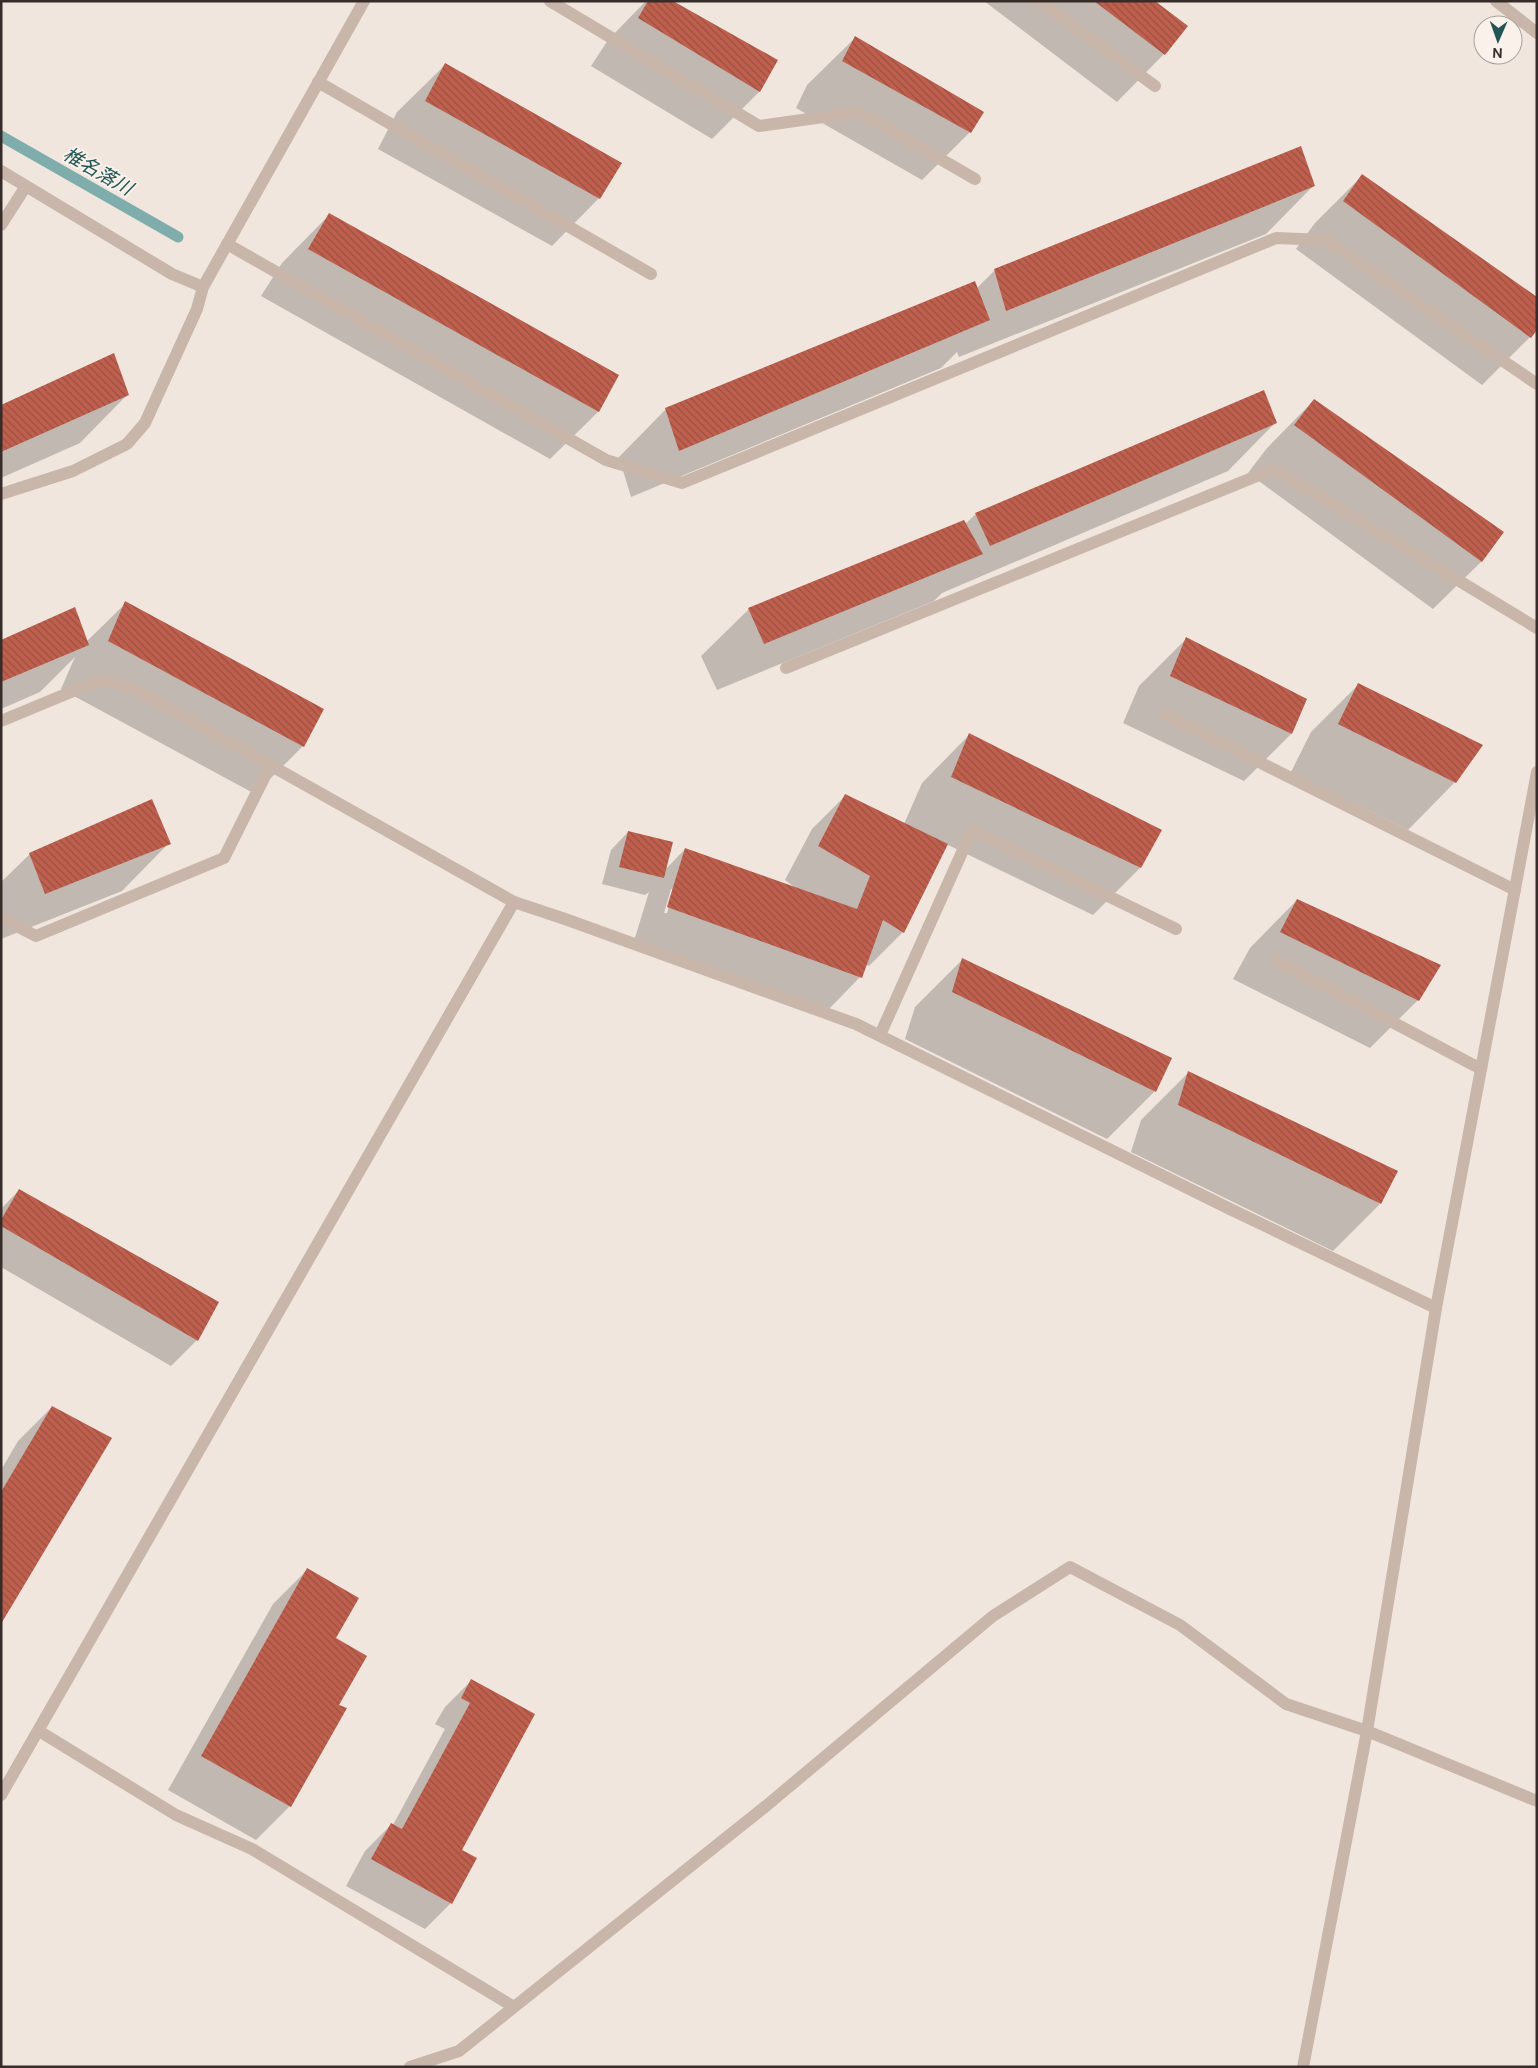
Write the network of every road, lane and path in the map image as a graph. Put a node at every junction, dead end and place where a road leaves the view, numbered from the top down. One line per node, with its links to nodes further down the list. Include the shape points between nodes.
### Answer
1 (364, 1): 6 (street)
2 (550, 1): 9 (street, via 759,126 859,112)
3 (1039, 1): 7 (street)
4 (1496, 1): 5 (street)
5 (1537, 33)
6 (318, 82): 12 (street); 13 (street)
7 (1155, 86)
8 (1, 172): 10 (street)
9 (975, 180)
10 (26, 186): 11 (street); 14 (street, via 172,274)
11 (1, 225)
12 (227, 244): 14 (street); 15 (street, via 606,460 682,483 1276,238 1326,240)
13 (651, 274)
14 (203, 287): 16 (street, via 197,309 145,423 128,444 73,471)
15 (1537, 384)
16 (1, 494)
17 (1537, 628): 18 (street, via 1274,470)
18 (786, 668)
19 (1165, 715): 23 (street)
20 (1, 721): 21 (street, via 94,682 114,682 140,692)
21 (270, 766): 24 (street); 25 (street, via 224,858 36,936)
22 (1537, 772): 23 (street)
23 (1515, 890): 29 (street)
24 (514, 902): 28 (street, via 847,1020); 31 (street)
25 (1, 918)
26 (1176, 929): 28 (street, via 972,830)
27 (1277, 961): 29 (street)
28 (880, 1036): 30 (street)
29 (1481, 1069): 30 (street)
30 (1436, 1308): 32 (street)
31 (39, 1731): 33 (street); 35 (street, via 176,1815 252,1849)
32 (1367, 1731): 34 (street); 35 (street, via 1286,1704 1180,1625 1070,1567 993,1616 766,1806); 37 (street)
33 (1, 1795)
34 (1537, 1801)
35 (514, 2007): 36 (street, via 459,2052)
36 (410, 2067)
37 (1303, 2067)

